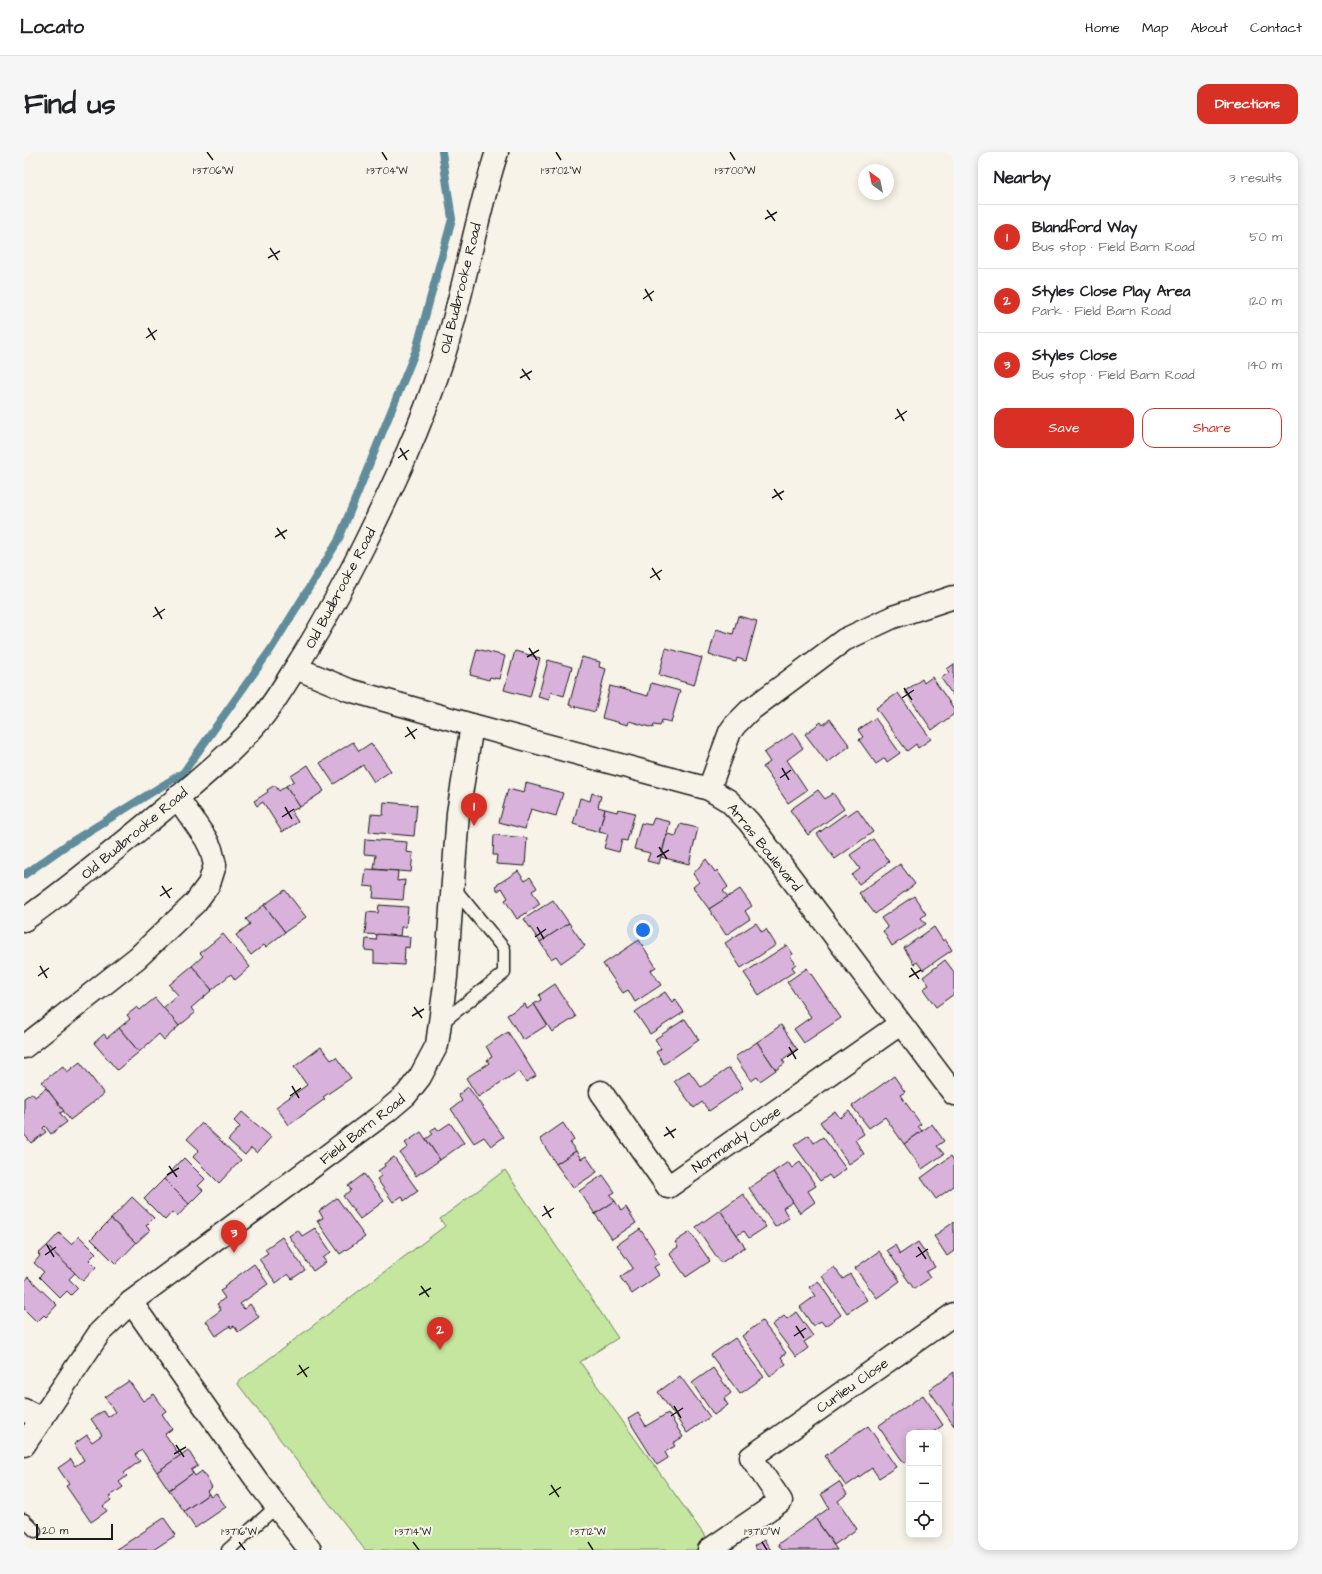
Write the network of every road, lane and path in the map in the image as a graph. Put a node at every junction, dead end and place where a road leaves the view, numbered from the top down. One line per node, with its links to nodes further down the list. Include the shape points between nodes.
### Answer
1 (497, 152): 3 (street, Old Budbrooke Road, via 483,197 451,329 424,413 358,557 329,614)
2 (954, 597): 5 (street, via 893,617 844,640 748,711 730,732)
3 (296, 668): 4 (street, Arras Boulevard, via 349,690); 6 (street, Old Budbrooke Road, via 259,722)
4 (472, 725): 5 (street, Arras Boulevard); 7 (street, Field Barn Road, via 458,813)
5 (709, 789): 10 (street, Arras Boulevard, via 729,801 749,822)
6 (177, 797): 8 (street, Old Budbrooke Road, via 98,864); 11 (street, via 211,849 215,865 210,884 195,903 136,958)
7 (452, 886): 9 (street, Field Barn Road); 9 (lane, via 504,949 504,973)
8 (24, 920)
9 (441, 1023): 14 (street, Field Barn Road, via 437,1045 420,1078 406,1095)
10 (900, 1024): 12 (street, Normandy Close, via 668,1187); 13 (street, Arras Boulevard)
11 (24, 1047)
12 (601, 1092)
13 (954, 1094)
14 (131, 1302): 16 (street, Field Barn Road, via 100,1332); 18 (street)
15 (954, 1314): 23 (street, Curlieu Close, via 750,1457 781,1501)
16 (33, 1415): 17 (street, Field Barn Road)
17 (24, 1445)
18 (276, 1507): 21 (lane); 22 (street)
19 (24, 1520): 20 (lane)
20 (35, 1531)
21 (228, 1550)
22 (310, 1550)
23 (710, 1550)

